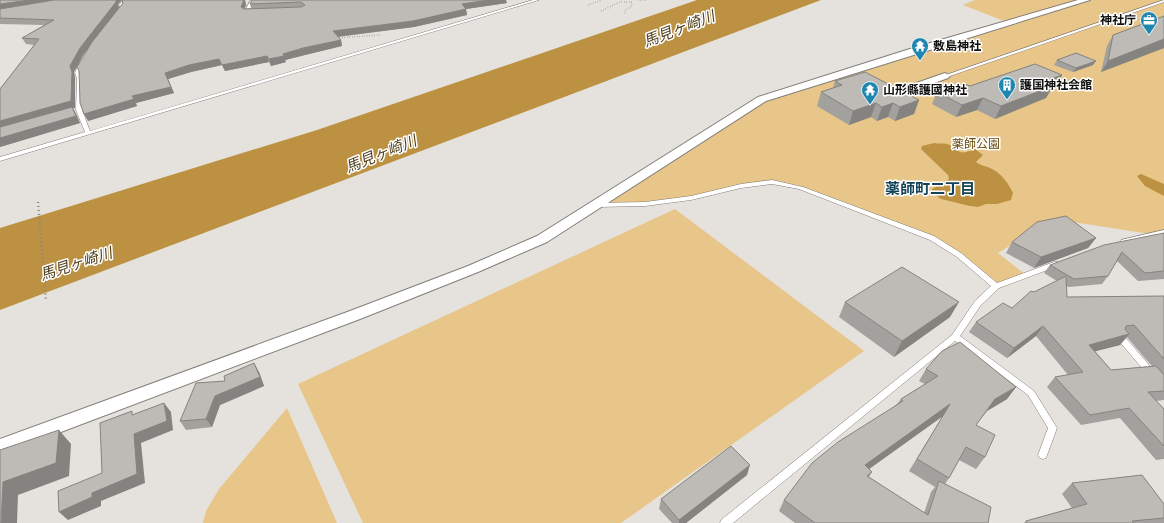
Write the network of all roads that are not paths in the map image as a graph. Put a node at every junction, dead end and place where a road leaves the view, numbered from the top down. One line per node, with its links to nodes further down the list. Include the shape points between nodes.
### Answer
1 (126, 0): 8 (lane, via 121,5 124,8)
2 (537, 0): 14 (lane)
3 (1086, 0): 16 (street, via 762,99)
4 (252, 1): 6 (lane); 7 (lane, via 246,12)
5 (1164, 1): 10 (lane)
6 (244, 2)
7 (257, 12)
8 (118, 17)
9 (87, 54): 12 (lane, via 77,73)
10 (945, 76): 11 (street)
11 (889, 96)
12 (79, 110): 13 (lane); 14 (lane)
13 (72, 112)
14 (88, 132): 15 (lane)
15 (0, 159)
16 (594, 205): 20 (lane, via 645,204 772,182 801,188 932,238 960,255); 24 (street, via 542,238 473,270)
17 (1164, 232): 18 (lane)
18 (1113, 245)
19 (1062, 262): 20 (lane)
20 (996, 286): 21 (lane, via 978,303)
21 (955, 337): 25 (lane, via 1031,393 1053,428); 26 (lane)
22 (1122, 339): 23 (lane)
23 (1155, 378)
24 (0, 447)
25 (1043, 455)
26 (725, 523)

